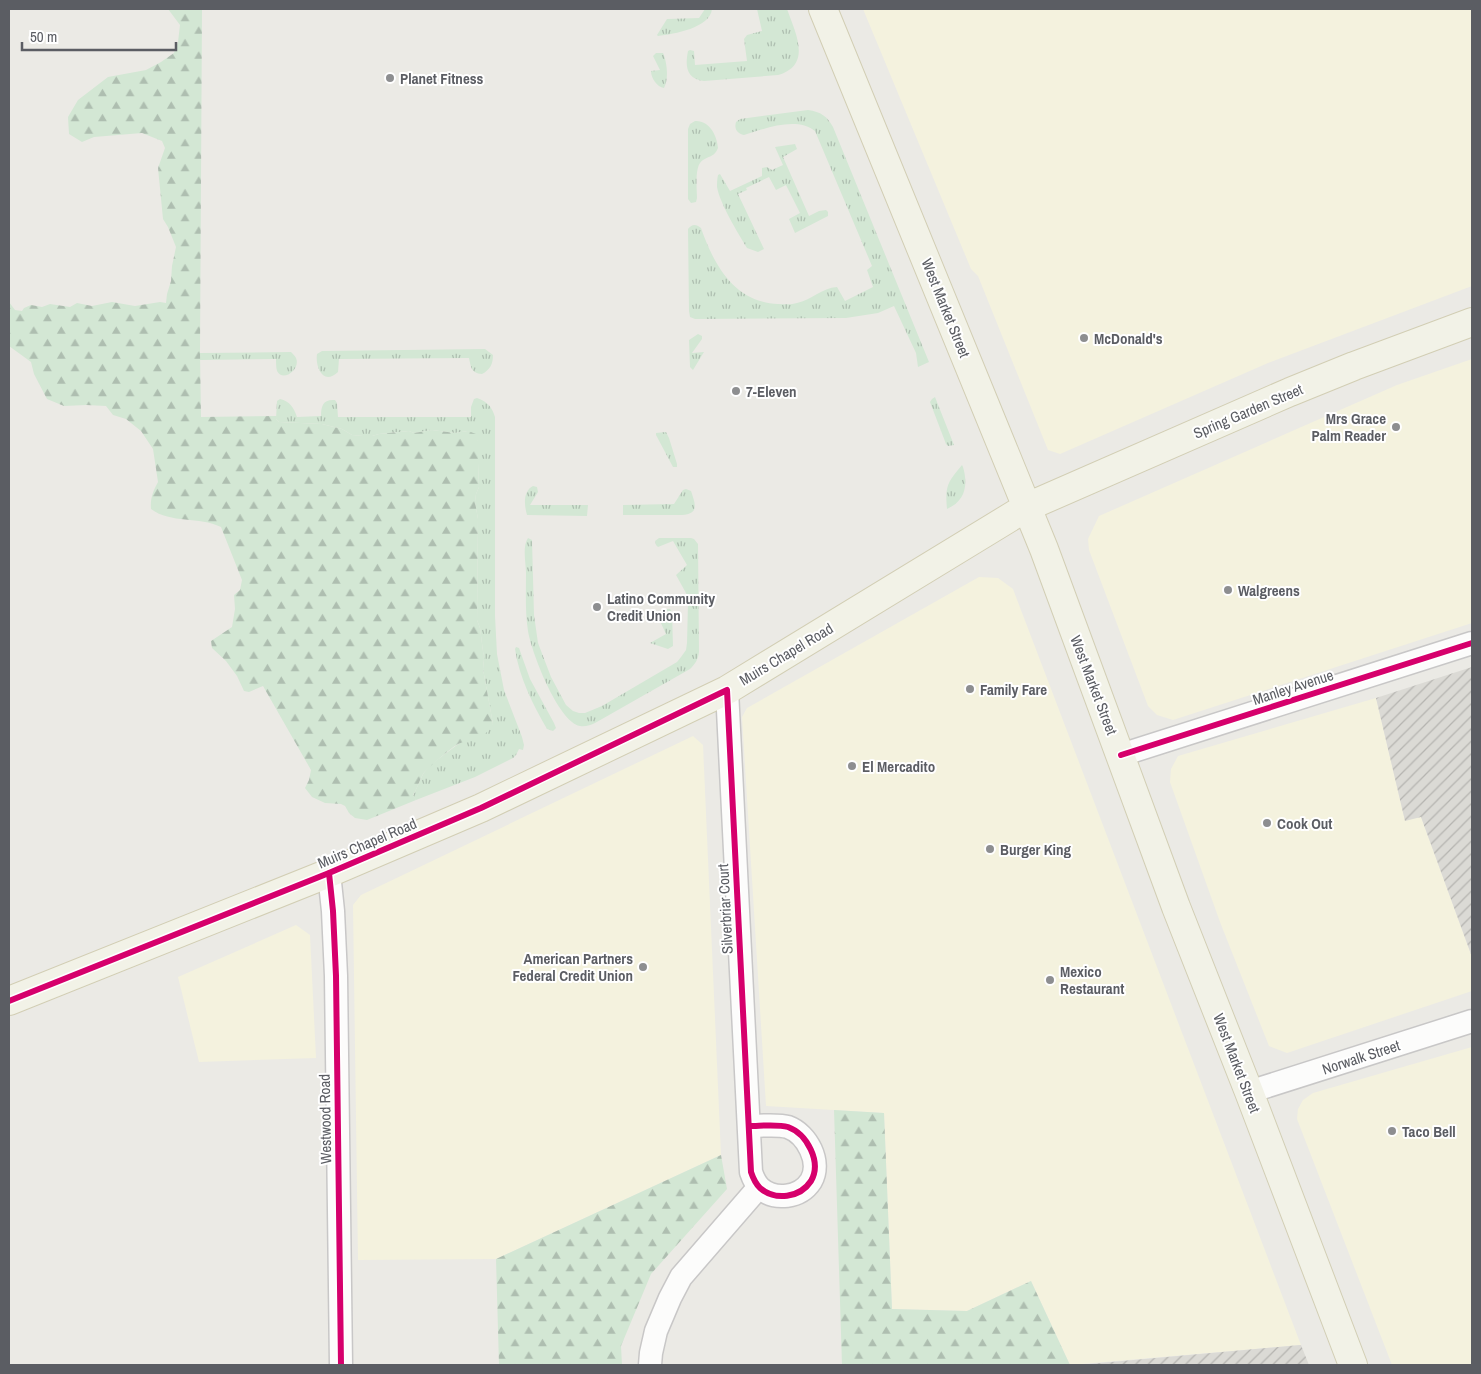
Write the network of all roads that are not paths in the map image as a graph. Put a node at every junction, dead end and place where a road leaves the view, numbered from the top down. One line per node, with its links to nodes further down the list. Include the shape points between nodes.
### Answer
1 (823, 9): 3 (main road, West Market Street)
2 (1472, 322): 3 (main road, Spring Garden Street, via 1290,392)
3 (1027, 507): 5 (main road, Muirs Chapel Road); 6 (main road, West Market Street)
4 (1472, 643): 6 (street, Manley Avenue)
5 (727, 690): 7 (main road, Muirs Chapel Road, via 484,807); 11 (street, Silverbriar Court)
6 (1121, 755): 10 (main road, West Market Street, via 1176,907)
7 (329, 873): 8 (main road, Muirs Chapel Road); 13 (street, Westwood Road, via 336,976)
8 (9, 1001)
9 (1472, 1021): 10 (street, Norwalk Street)
10 (1249, 1092): 15 (main road, West Market Street)
11 (749, 1126): 12 (street, Silverbriar Court, via 751,1172); 12 (street, via 788,1127 808,1144 813,1157 814,1170 810,1181 800,1191 778,1196)
12 (759, 1187): 14 (street, via 681,1277 656,1331)
13 (340, 1365)
14 (650, 1365)
15 (1353, 1365)

